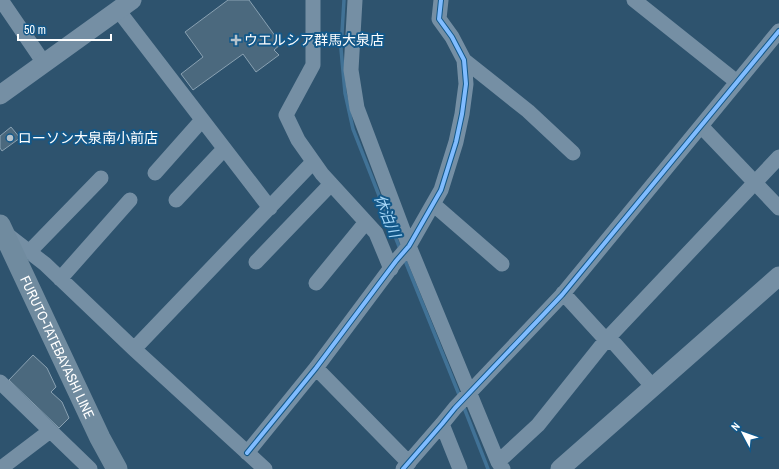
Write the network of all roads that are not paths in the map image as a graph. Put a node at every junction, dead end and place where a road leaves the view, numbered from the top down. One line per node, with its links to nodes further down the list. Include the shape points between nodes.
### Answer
1 (2, 0): 9 (street)
2 (313, 0): 17 (street, via 313,65 286,115 298,140)
3 (355, 0): 29 (street, via 351,70 357,108)
4 (441, 0): 8 (street, via 439,19)
5 (634, 0): 10 (street)
6 (125, 5): 9 (street); 12 (street)
7 (779, 31): 10 (street)
8 (464, 60): 15 (street, via 528,111); 24 (street, via 466,84 456,142 441,190)
9 (44, 63): 11 (street)
10 (737, 82): 13 (street)
11 (0, 94)
12 (202, 120): 14 (street); 18 (street)
13 (701, 126): 20 (street); 37 (street)
14 (224, 149): 23 (street); 25 (street)
15 (573, 153)
16 (779, 157): 20 (street)
17 (314, 162): 21 (street); 25 (street)
18 (155, 173)
19 (102, 178): 30 (street)
20 (755, 182): 26 (street); 38 (street)
21 (331, 184): 27 (street); 31 (street)
22 (130, 200): 35 (street)
23 (176, 200)
24 (433, 204): 29 (street); 32 (street)
25 (270, 208): 39 (street)
26 (779, 208)
27 (366, 222): 33 (street, via 376,233); 36 (street)
28 (1, 228): 30 (street); 51 (main road, FURUTO-TATEBAYASHI LINE)
29 (409, 246): 33 (street); 43 (street)
30 (29, 252): 35 (street)
31 (256, 262)
32 (502, 264)
33 (393, 265): 40 (street)
34 (779, 276): 42 (street)
35 (60, 279): 39 (street)
36 (316, 283)
37 (563, 293): 38 (street); 43 (street)
38 (606, 340): 42 (street, via 615,344); 48 (street, via 538,425)
39 (134, 349): 46 (street)
40 (316, 368): 46 (street); 47 (street)
41 (0, 382): 45 (street)
42 (653, 386): 54 (street)
43 (469, 394): 44 (street); 48 (street)
44 (442, 424): 47 (street); 53 (street)
45 (50, 431): 49 (street); 50 (street)
46 (247, 453): 52 (street)
47 (406, 466)
48 (500, 466)
49 (0, 469)
50 (90, 469)
51 (116, 469)
52 (265, 469)
53 (460, 469)
54 (560, 469)

